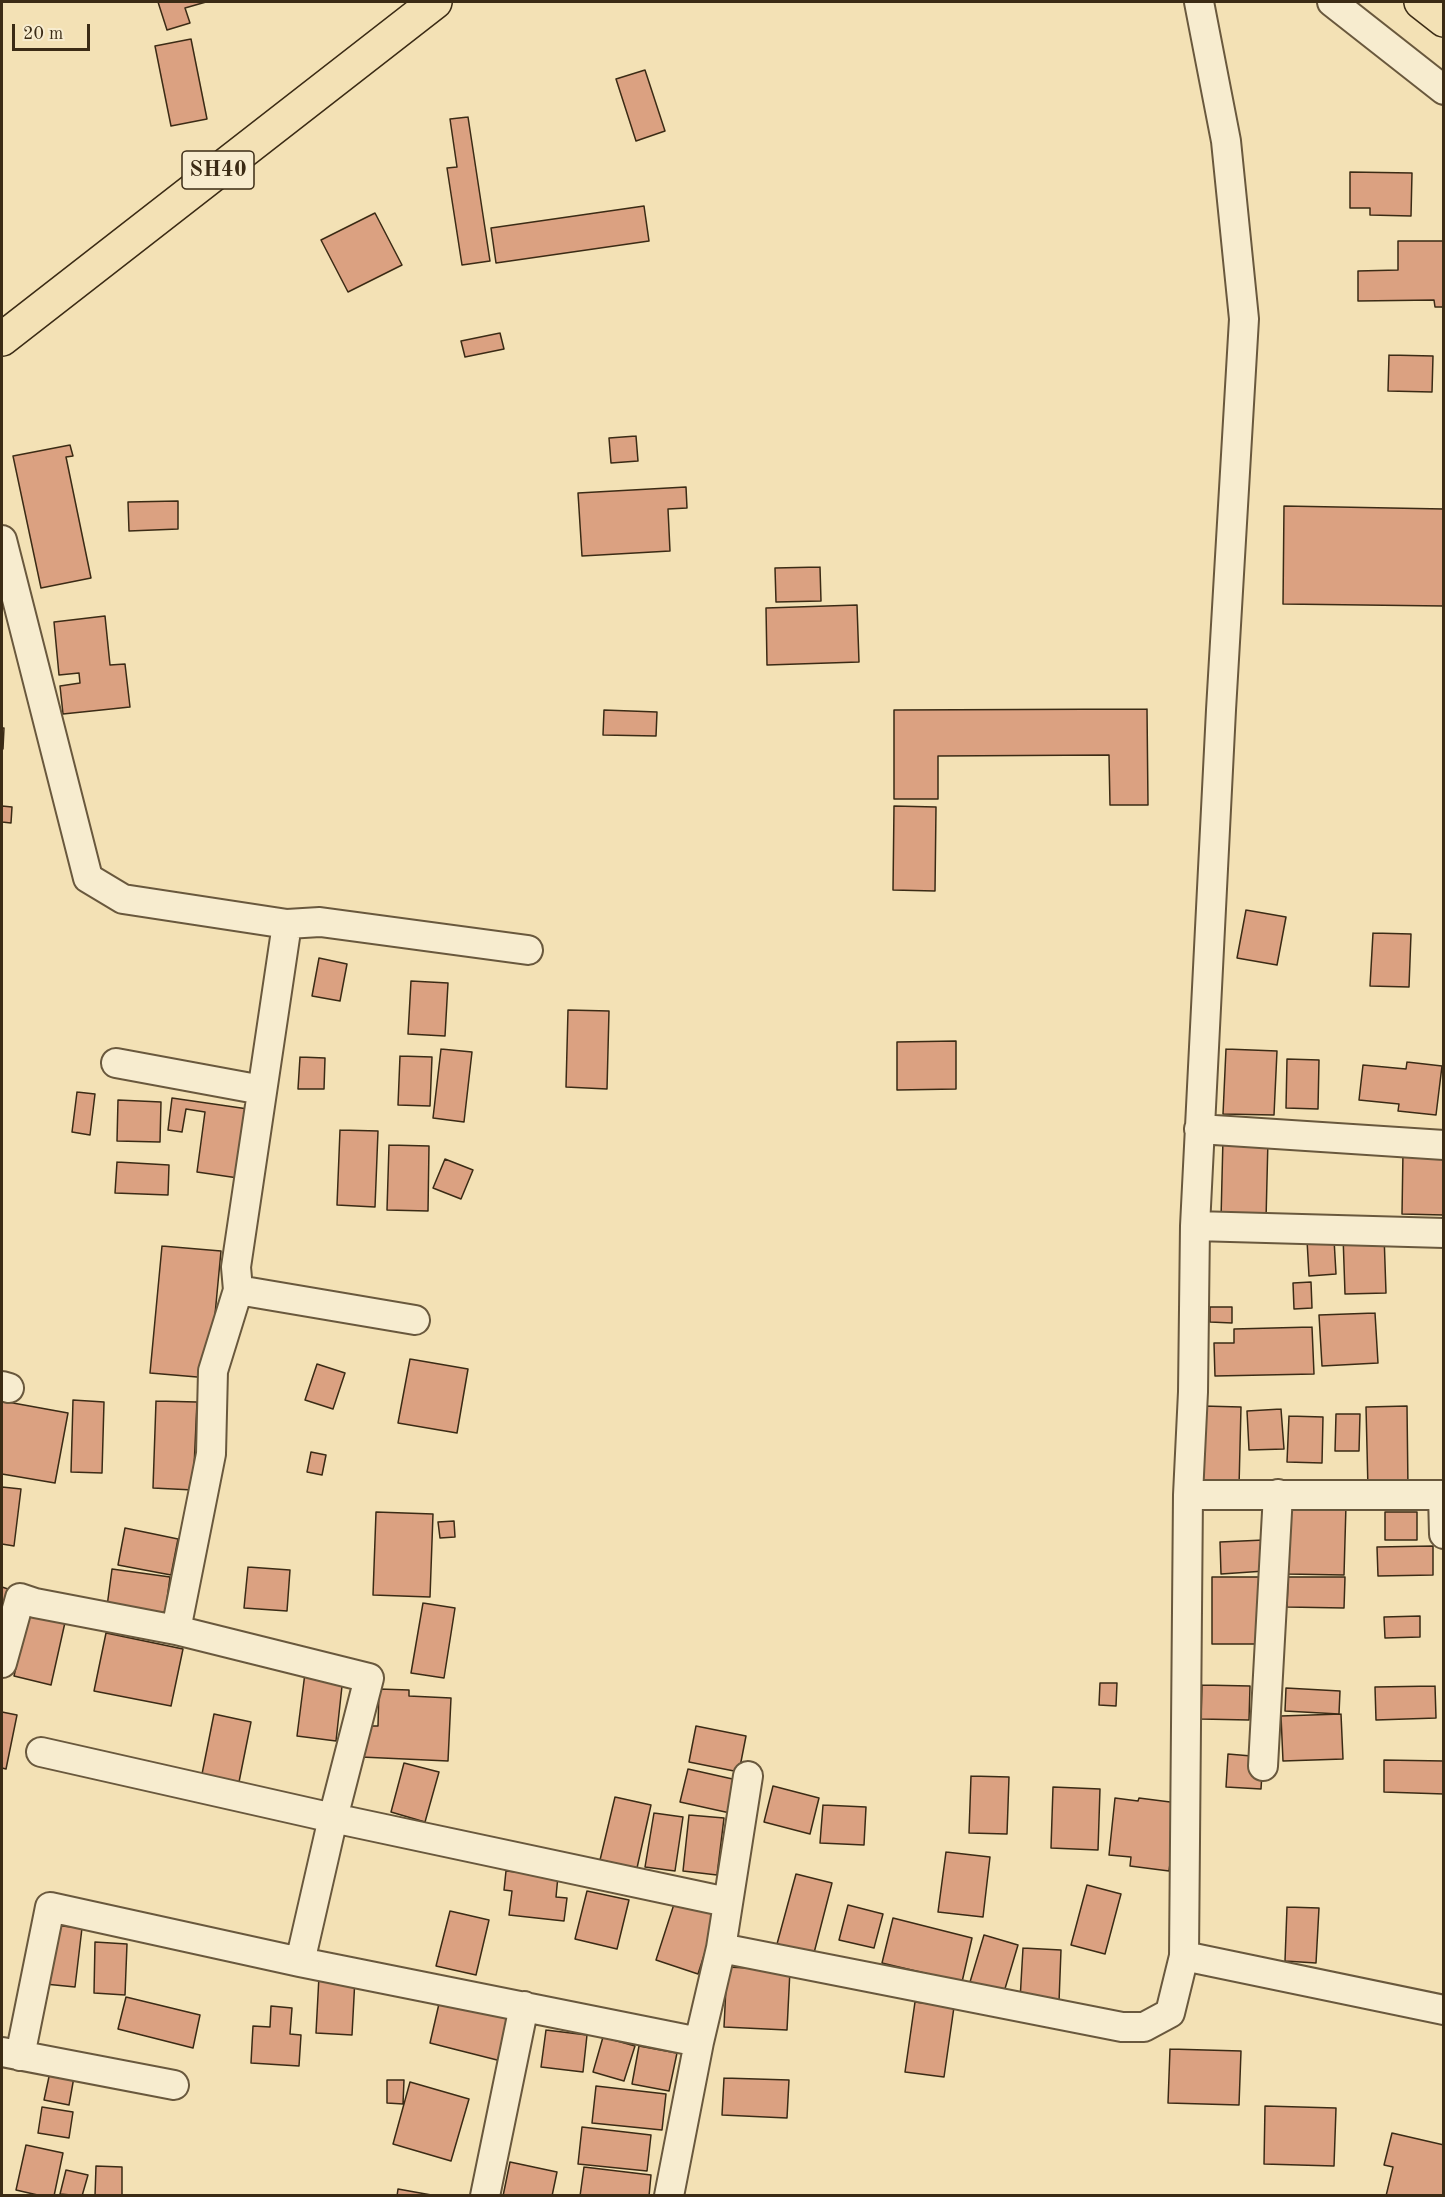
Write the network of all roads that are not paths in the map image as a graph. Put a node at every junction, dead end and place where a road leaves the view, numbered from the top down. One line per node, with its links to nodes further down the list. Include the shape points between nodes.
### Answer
1 (435, 2): 7 (main road, SH40)
2 (1198, 2): 13 (street, via 1226,141 1244,319)
3 (1332, 2): 6 (street)
4 (1421, 2): 5 (main road)
5 (1443, 21)
6 (1443, 90)
7 (2, 339)
8 (2, 540): 9 (street, via 88,878 123,899)
9 (287, 924): 10 (street, via 320,922); 12 (street)
10 (528, 950)
11 (116, 1062): 12 (street)
12 (262, 1090): 17 (street, via 236,1268)
13 (1199, 1128): 14 (street); 15 (street)
14 (1443, 1146)
15 (1194, 1226): 16 (street); 20 (street)
16 (1443, 1233)
17 (238, 1290): 18 (street); 23 (street, via 213,1371 211,1454)
18 (415, 1320)
19 (1278, 1494): 20 (street); 21 (street); 26 (street)
20 (1188, 1495): 31 (street)
21 (1443, 1495): 22 (street)
22 (1443, 1534)
23 (176, 1630): 24 (street, via 20,1598); 28 (street, via 369,1678)
24 (2, 1664)
25 (41, 1752): 28 (street)
26 (1263, 1766)
27 (748, 1776): 29 (street)
28 (333, 1818): 29 (street); 32 (street)
29 (728, 1902): 30 (street)
30 (721, 1948): 31 (street, via 1122,2027 1144,2027 1170,2013); 35 (street)
31 (1184, 1956): 34 (street)
32 (300, 1962): 33 (street); 36 (street, via 51,1907)
33 (524, 2006): 35 (street); 38 (street)
34 (1443, 2010)
35 (699, 2042): 39 (street)
36 (11, 2054): 37 (street)
37 (174, 2085)
38 (485, 2196)
39 (669, 2196)

